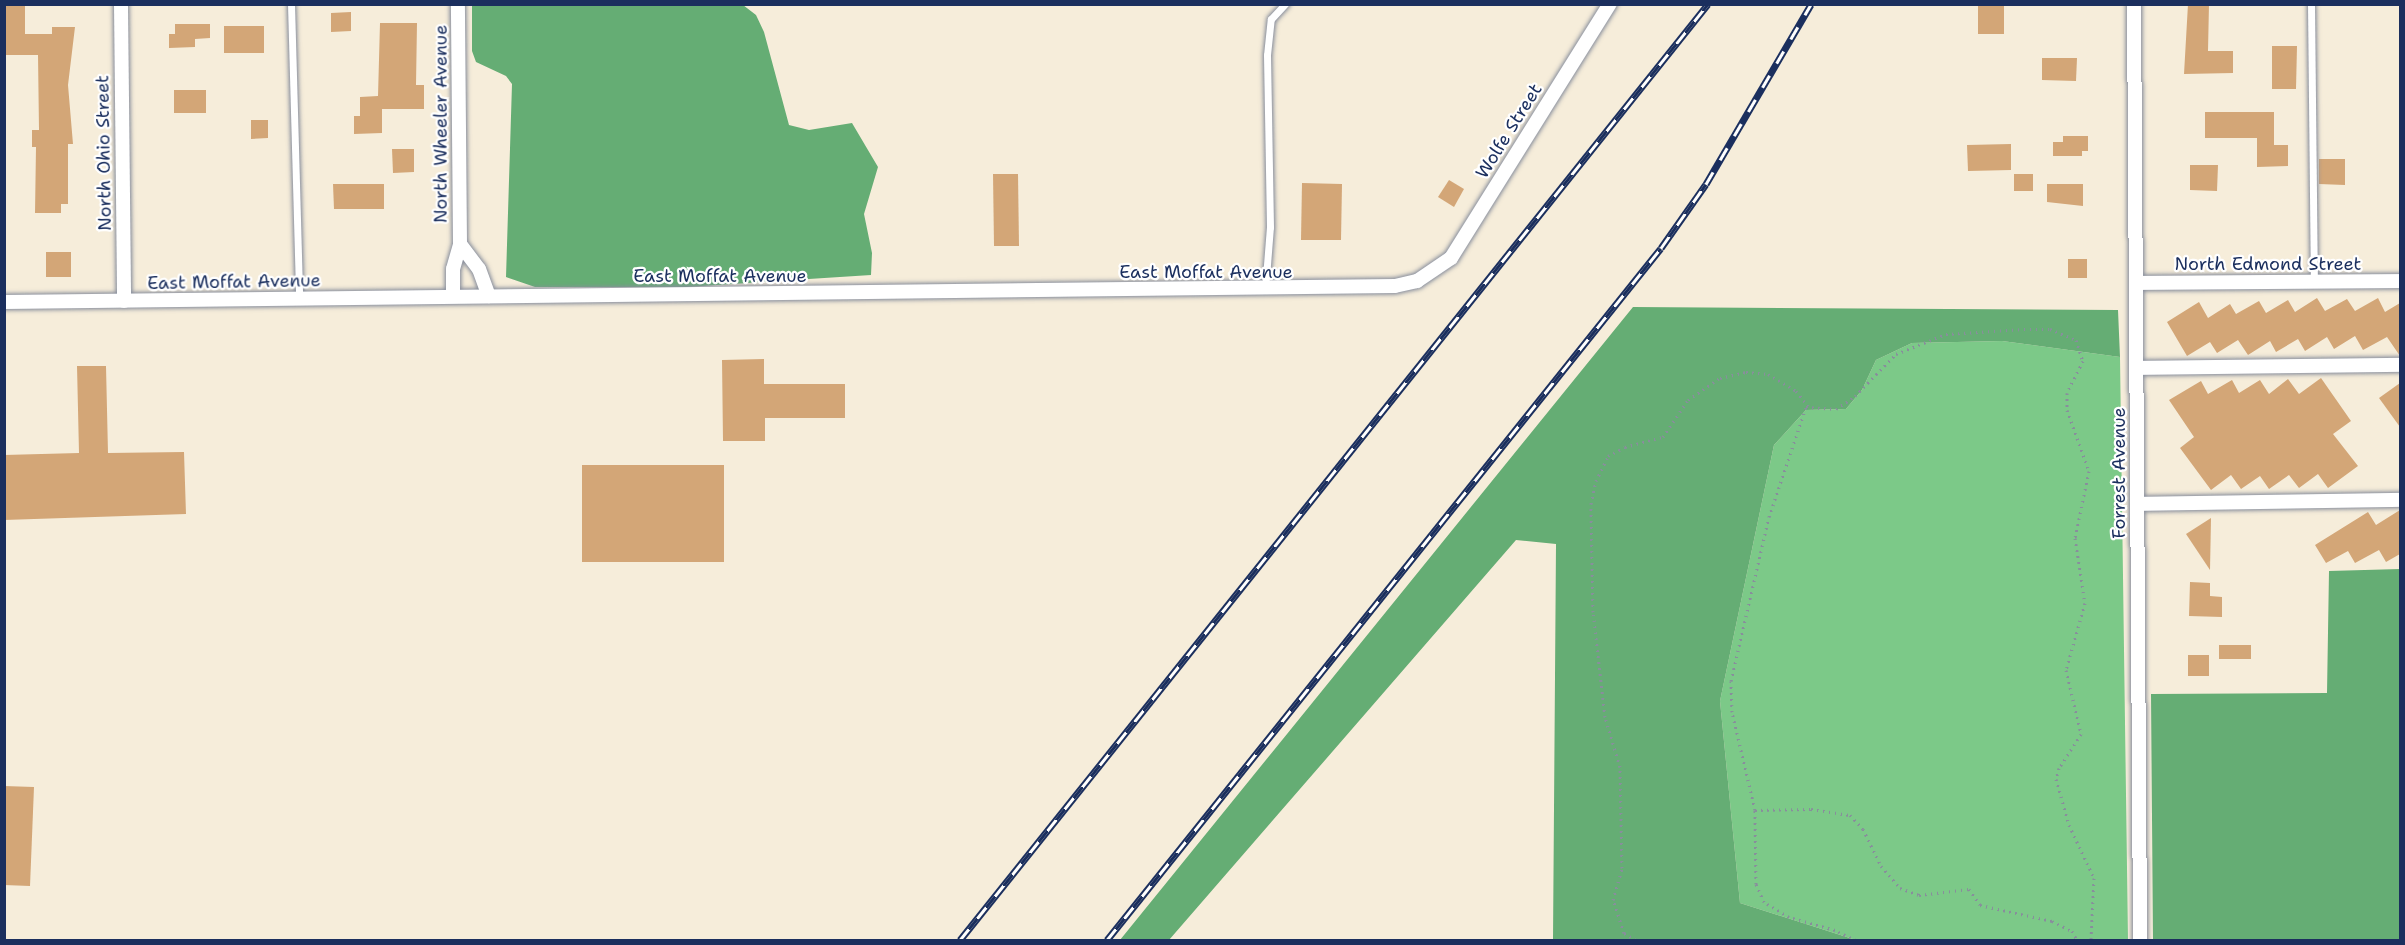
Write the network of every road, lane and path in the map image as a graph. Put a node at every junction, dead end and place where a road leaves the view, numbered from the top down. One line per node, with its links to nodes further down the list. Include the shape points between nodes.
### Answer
1 (121, 4): 17 (street, North Ohio Street)
2 (291, 4): 16 (lane)
3 (458, 4): 8 (street, North Wheeler Avenue)
4 (1285, 4): 13 (lane, via 1271,19 1267,55 1269,226)
5 (1610, 4): 9 (street, Wolfe Street, via 1451,258)
6 (2134, 4): 12 (street, Forrest Avenue)
7 (2311, 4): 11 (lane)
8 (460, 244): 14 (street, North Wheeler Avenue, via 453,269); 15 (street, North Wheeler Avenue, via 479,269)
9 (1433, 272): 13 (street, East Moffat Avenue, via 1395,286)
10 (2400, 281): 11 (street, North Edmond Street)
11 (2314, 282): 12 (street, North Edmond Street)
12 (2136, 283): 20 (street, Forrest Avenue)
13 (1265, 290): 15 (street, East Moffat Avenue)
14 (453, 296): 15 (street, East Moffat Avenue); 16 (street, East Moffat Avenue)
15 (489, 296)
16 (299, 299): 17 (street, East Moffat Avenue)
17 (124, 301): 18 (street, East Moffat Avenue)
18 (4, 302)
19 (2400, 365): 20 (street)
20 (2137, 368): 23 (street, Forrest Avenue)
21 (1809, 406): 24 (path, via 1801,415 1769,517 1731,681 1732,712); 25 (path, via 1796,391 1768,374 1746,372 1720,378 1688,400 1663,437 1608,456 1596,481 1592,504 1593,612 1605,717 1620,767 1622,868 1613,900 1624,933); 28 (path, via 1836,410 1856,396 1896,354 1946,334 2050,329 2076,340 2083,362 2067,393 2067,410 2089,471 2075,538 2085,603 2066,670 2081,734 2056,779 2069,825 2094,878)
22 (2400, 500): 23 (street)
23 (2138, 504): 29 (street, Forrest Avenue)
24 (1755, 810): 26 (path, via 1756,884 1764,902 1789,917); 27 (path, via 1810,809 1850,815 1863,829 1881,866 1900,888 1919,896 1969,889 1980,904 2052,921 2072,931)
25 (1636, 940)
26 (1856, 940)
27 (2077, 940)
28 (2091, 940)
29 (2140, 940)

